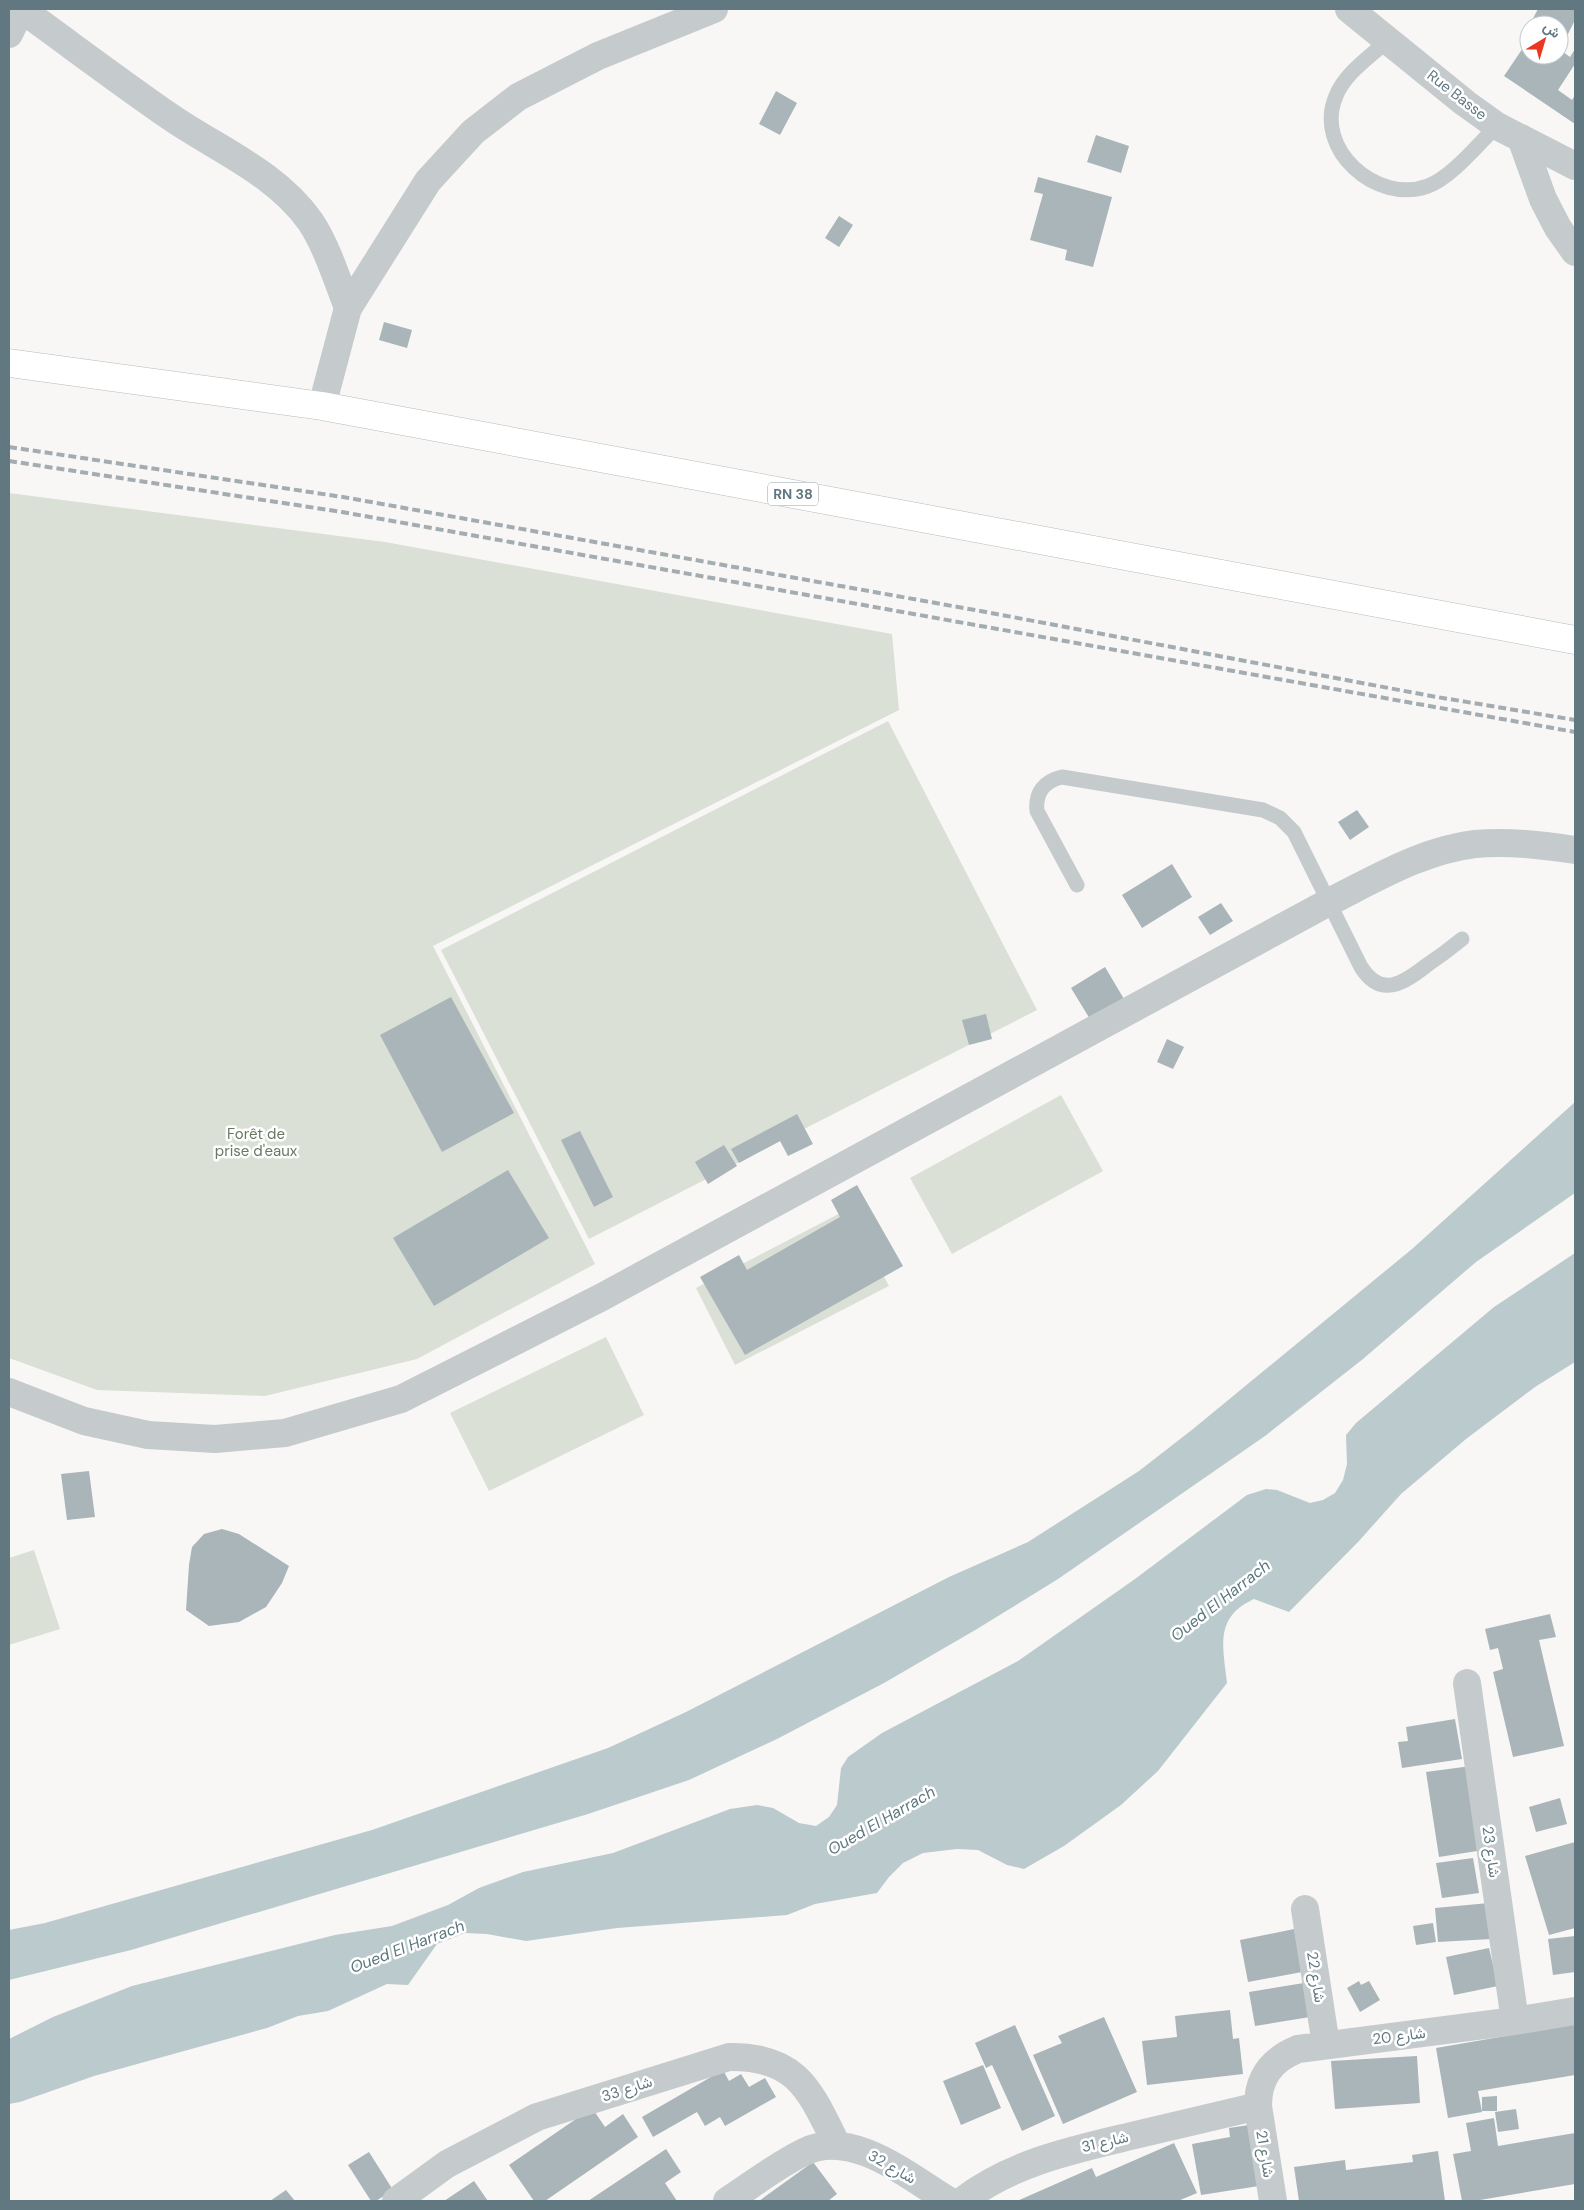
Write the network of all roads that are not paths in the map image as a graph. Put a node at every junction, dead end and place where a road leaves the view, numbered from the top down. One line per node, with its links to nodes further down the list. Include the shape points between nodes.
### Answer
1 (21, 9): 4 (street); 9 (street, via 173,118 255,169 286,193 311,222)
2 (714, 9): 9 (street, via 598,56 518,97 473,132 428,181)
3 (1349, 9): 5 (street, Rue Basse)
4 (9, 34)
5 (1388, 40): 6 (street, Rue Basse, via 1464,103); 6 (lane, via 1343,82 1331,112 1331,128 1344,157 1370,180 1399,191 1430,186)
6 (1509, 132): 7 (street, Rue Basse); 8 (street)
7 (1575, 166)
8 (1575, 252)
9 (348, 308): 11 (street)
10 (9, 363): 11 (main road, RN 38)
11 (322, 406): 12 (main road, RN 38)
12 (1575, 640)
13 (1575, 850): 15 (street, via 1510,843 1474,844 1408,864)
14 (1077, 885): 15 (lane, via 1037,812 1039,792 1052,779 1062,777 1272,813 1294,832)
15 (1329, 902): 16 (lane, via 1366,974 1385,985 1393,986 1408,980); 17 (street, via 602,1297 401,1399 285,1433 216,1439 148,1435 84,1421)
16 (1462, 939)
17 (9, 1392)
18 (1467, 1683): 21 (street, شارع 23)
19 (1305, 1910): 22 (street, شارع 22)
20 (1575, 2010): 21 (street, شارع 20)
21 (1515, 2021): 22 (street, شارع 20)
22 (1326, 2045): 23 (street, شارع 20, via 1298,2049 1275,2060 1261,2081)
23 (1258, 2106): 28 (street, شارع 31, via 1065,2151 1006,2174 980,2187); 29 (street, شارع 21)
24 (837, 2145): 25 (street, شارع 33, via 804,2084 770,2061 729,2057 537,2117 447,2164); 26 (street, شارع 32, via 806,2151); 27 (street, شارع 32, via 869,2152)
25 (396, 2201)
26 (727, 2201)
27 (949, 2201)
28 (962, 2201)
29 (1273, 2201)

